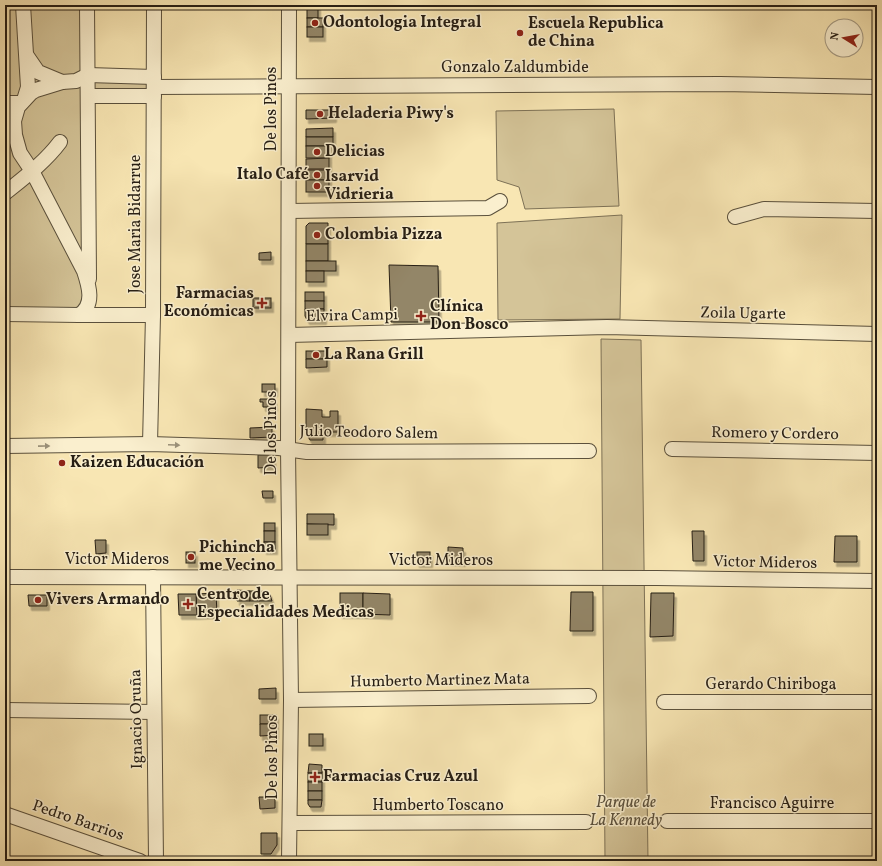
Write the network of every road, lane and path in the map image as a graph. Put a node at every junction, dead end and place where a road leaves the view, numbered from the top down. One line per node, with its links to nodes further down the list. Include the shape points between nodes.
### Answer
1 (23, 5): 5 (street)
2 (87, 5): 6 (street)
3 (154, 5): 9 (street, Jose Maria Bidarrue)
4 (289, 5): 8 (street, De los Pinos)
5 (27, 56): 7 (street, via 38,72); 12 (street, via 28,87)
6 (88, 75): 7 (street, via 76,81); 9 (street); 11 (street)
7 (62, 82): 12 (street, via 36,90)
8 (289, 86): 9 (street, Gonzalo Zaldumbide); 10 (street, Gonzalo Zaldumbide, via 720,84); 18 (street, De los Pinos)
9 (154, 87): 11 (street); 24 (street, Jose Maria Bidarrue)
10 (877, 87)
11 (88, 96): 21 (street)
12 (23, 102): 13 (street); 15 (street, via 18,107 14,121 15,135 20,152)
13 (5, 104)
14 (60, 142): 15 (street)
15 (32, 171): 16 (street); 21 (street)
16 (5, 193)
17 (500, 201): 18 (street, via 488,208)
18 (289, 211): 27 (street, De los Pinos)
19 (877, 211): 20 (street, via 764,209)
20 (735, 217)
21 (89, 285): 23 (street, via 89,304)
22 (5, 314): 23 (street)
23 (80, 315): 24 (street)
24 (153, 315): 28 (street, Jose Maria Bidarrue)
25 (607, 327): 26 (street, Zoila Ugarte); 27 (street, Elvira Campi)
26 (877, 334)
27 (289, 335): 30 (street, De los Pinos)
28 (150, 444): 29 (street, Julio Teodoro Salem, one-way to 28); 30 (street, Julio Teodoro Salem, one-way to 30)
29 (5, 446)
30 (288, 449): 32 (street, Julio Teodoro Salem, via 307,452); 36 (street, De los Pinos)
31 (672, 449): 33 (street, Romero y Cordero)
32 (589, 451)
33 (877, 453)
34 (5, 577): 35 (street, Victor Mideros)
35 (153, 577): 36 (street, Victor Mideros); 43 (street, Ignacio Oruña)
36 (289, 577): 37 (street, Victor Mideros, via 650,578); 39 (street, De los Pinos)
37 (877, 582)
38 (589, 696): 39 (street, Humberto Martinez Mata)
39 (291, 700): 48 (street, De los Pinos)
40 (664, 702): 41 (street, Gerardo Chiriboga)
41 (877, 702)
42 (5, 710): 43 (street)
43 (154, 712): 50 (street, Ignacio Oruña)
44 (5, 814): 49 (street, Pedro Barrios)
45 (877, 821): 47 (street, Francisco Aguirre)
46 (586, 822): 48 (street, Humberto Toscano)
47 (667, 822)
48 (290, 823): 51 (street, De los Pinos)
49 (140, 861)
50 (156, 861)
51 (289, 861)

